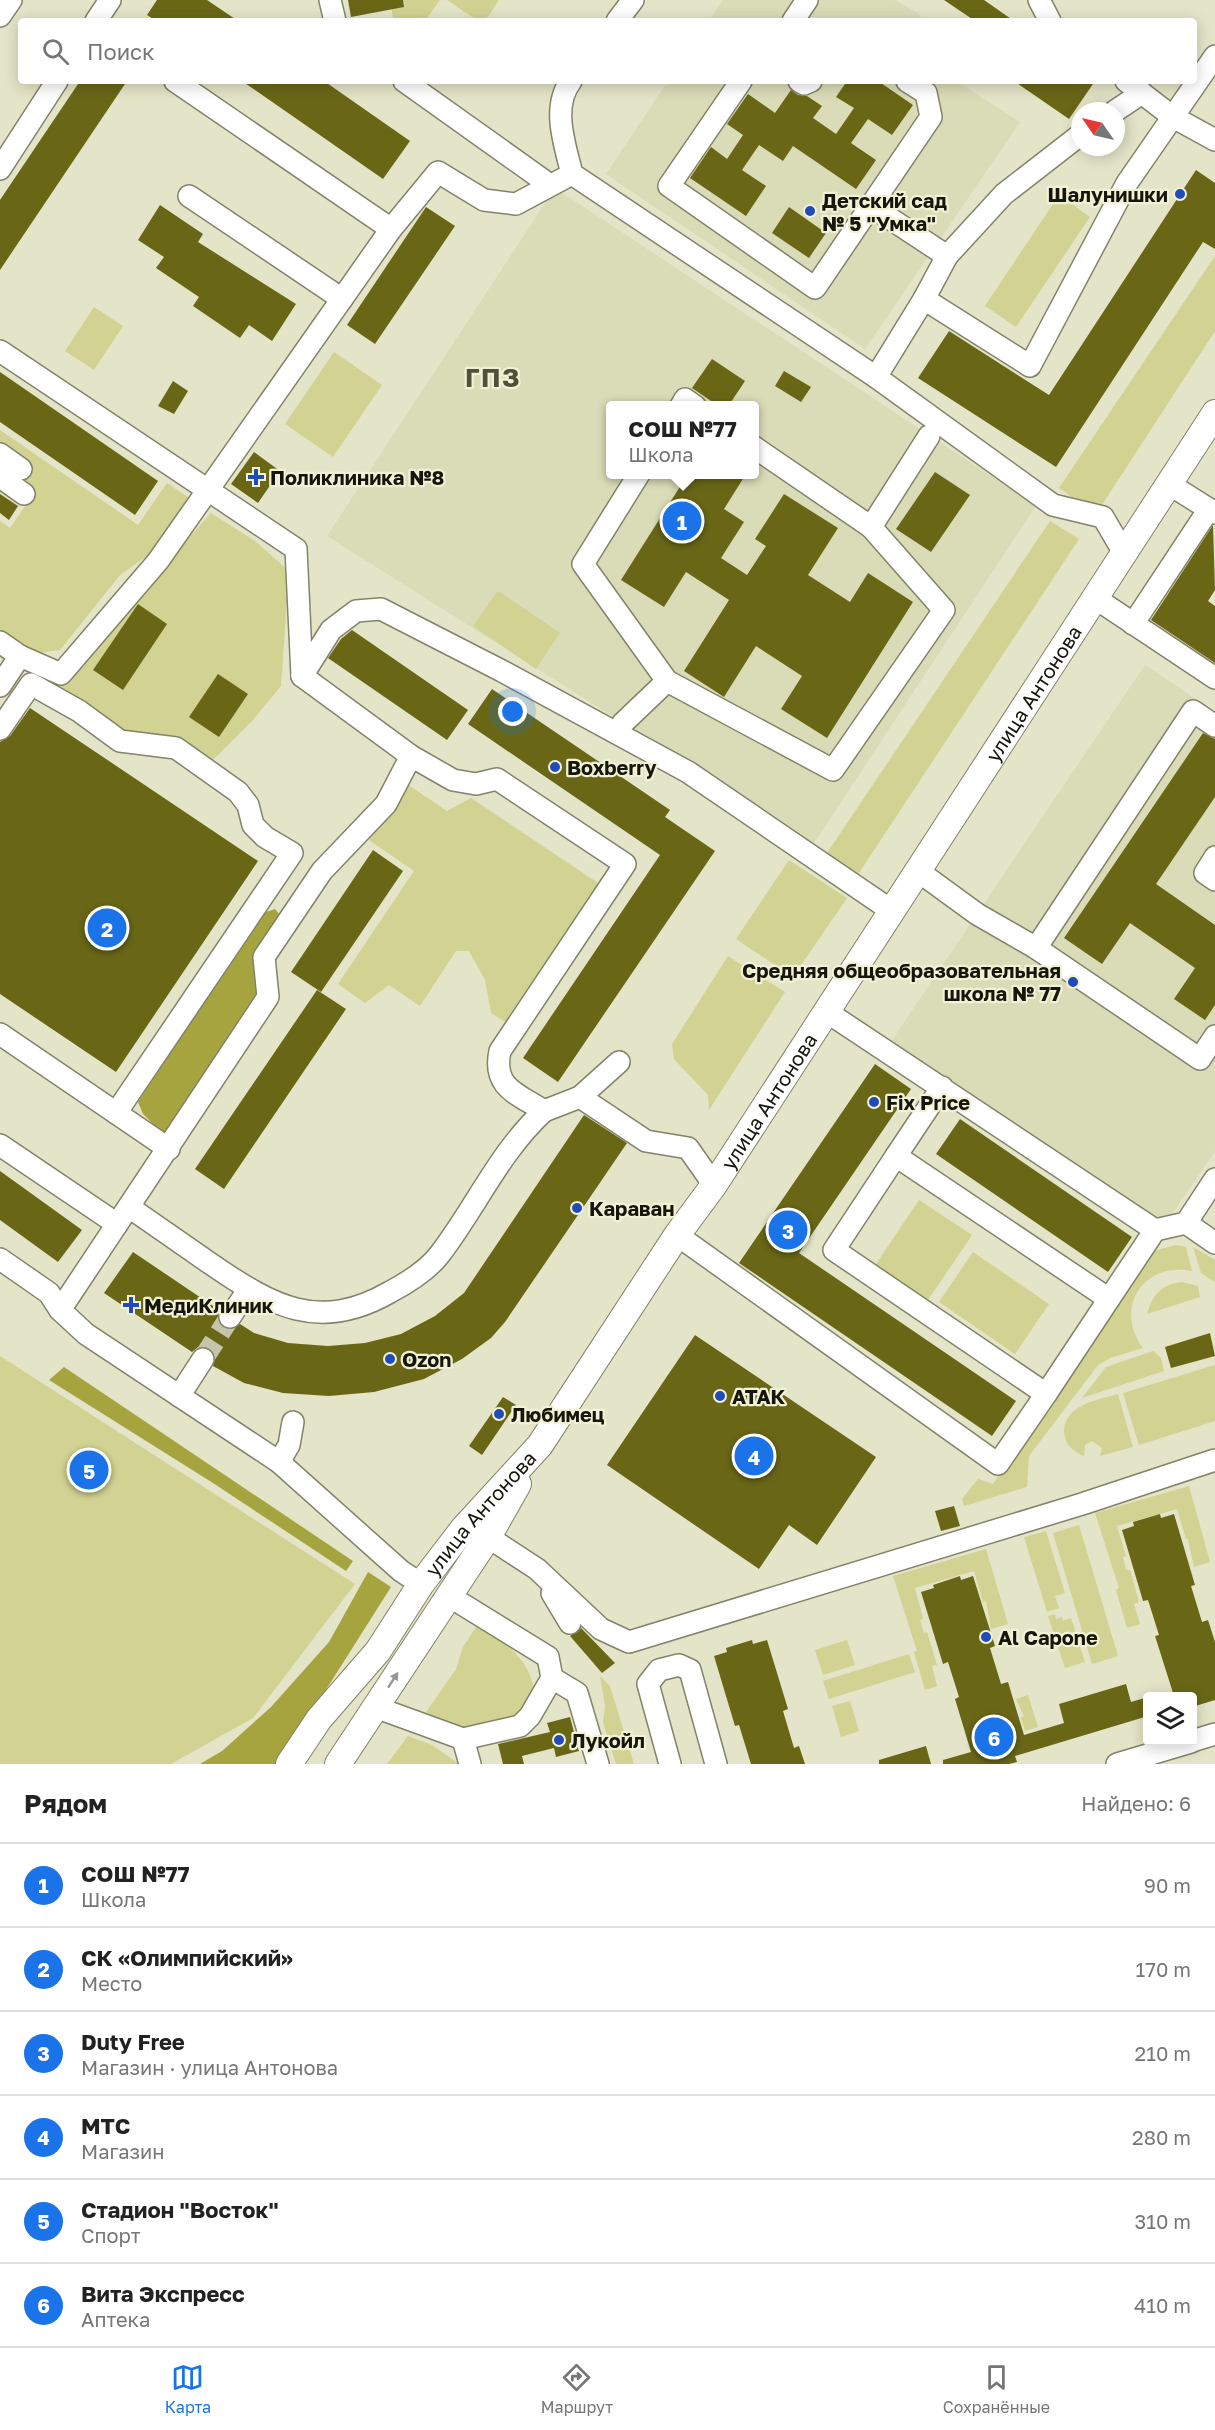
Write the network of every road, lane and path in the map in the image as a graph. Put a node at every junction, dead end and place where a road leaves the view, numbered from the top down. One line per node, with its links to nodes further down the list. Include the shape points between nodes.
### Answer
1 (11, 0): 7 (street)
2 (110, 0): 8 (street)
3 (330, 0): 9 (street)
4 (633, 0): 10 (street)
5 (807, 0): 11 (street)
6 (1040, 0): 12 (street)
7 (0, 16)
8 (98, 18)
9 (333, 18)
10 (619, 18)
11 (795, 18)
12 (1049, 18)
13 (1215, 56): 14 (street)
14 (1197, 82)
15 (55, 84): 27 (street)
16 (179, 84): 32 (street)
17 (408, 84): 29 (street)
18 (569, 84): 28 (street, via 560,124)
19 (739, 84): 31 (street, via 669,186 814,288)
20 (912, 84): 31 (street, via 926,93 932,117)
21 (1196, 84): 24 (street)
22 (1134, 87): 23 (street); 24 (street)
23 (1122, 102)
24 (1173, 117): 25 (street); 35 (street, via 1127,183 1030,366)
25 (1215, 140)
26 (1071, 142): 33 (street, via 1004,194)
27 (0, 169)
28 (572, 174): 29 (street); 37 (street)
29 (550, 185): 32 (street, via 516,204 484,200 438,172)
30 (189, 196): 34 (street)
31 (871, 206): 33 (street)
32 (391, 229): 34 (street)
33 (947, 256): 35 (street)
34 (342, 299): 46 (street)
35 (924, 299): 37 (street)
36 (0, 351): 46 (street)
37 (876, 376): 50 (street, via 1053,505 1103,517)
38 (1211, 429): 45 (main road, улица Антонова)
39 (929, 436): 49 (street)
40 (759, 450): 49 (street)
41 (0, 454): 42 (street)
42 (21, 469)
43 (0, 477): 47 (street)
44 (636, 479): 57 (street, via 583,564)
45 (1169, 484): 48 (street); 50 (main road, улица Антонова)
46 (210, 491): 54 (street, via 158,561 61,674); 55 (street, via 296,549)
47 (24, 494)
48 (1212, 512): 52 (street)
49 (871, 527): 57 (street, via 944,610 833,770)
50 (1125, 552): 51 (main road, улица Антонова)
51 (1095, 598): 52 (street); 64 (main road, улица Антонова)
52 (1133, 624): 56 (street)
53 (0, 642): 54 (street)
54 (20, 656): 58 (street)
55 (302, 676): 61 (street, via 331,630 356,611 381,609); 62 (street)
56 (1215, 678)
57 (667, 681): 61 (street)
58 (0, 686)
59 (1215, 726): 67 (street, via 1193,711)
60 (0, 729): 75 (street, via 31,684 79,711 120,741 176,748 238,792 248,805 253,825 292,853)
61 (617, 732): 66 (street, via 688,772)
62 (411, 756): 74 (street, via 453,780 476,784 497,779 625,864 500,1051 497,1066 503,1084); 77 (street, via 386,804 322,871 264,957 268,997)
63 (1215, 857): 65 (street, via 1205,873)
64 (918, 871): 66 (main road, улица Антонова); 67 (street, via 977,915)
65 (1215, 880)
66 (892, 910): 68 (main road, улица Антонова)
67 (1036, 948): 70 (street, via 1200,1059)
68 (827, 1012): 72 (street); 80 (main road, улица Антонова)
69 (0, 1035): 75 (street)
70 (1215, 1036)
71 (618, 1062): 73 (street)
72 (942, 1087): 78 (street); 84 (street)
73 (580, 1097): 74 (street); 80 (street, via 646,1141 688,1148)
74 (544, 1111): 88 (street, via 523,1130 439,1256 407,1283 374,1302 340,1312 298,1311)
75 (116, 1113): 77 (street)
76 (0, 1145): 83 (street)
77 (169, 1149): 81 (street)
78 (896, 1156): 89 (street); 93 (street, via 834,1250)
79 (1215, 1179): 82 (street)
80 (714, 1185): 85 (main road, улица Антонова)
81 (129, 1207): 83 (street); 88 (street)
82 (1186, 1223): 84 (street); 86 (street)
83 (117, 1224): 90 (street)
84 (1155, 1230): 89 (street)
85 (677, 1235): 93 (street, via 998,1464); 96 (main road, улица Антонова)
86 (1215, 1243)
87 (0, 1258): 90 (street, via 49,1293)
88 (249, 1289): 91 (street)
89 (1109, 1299): 93 (street)
90 (60, 1310): 94 (street, via 86,1334)
91 (230, 1317)
92 (202, 1359): 94 (street)
93 (1046, 1394)
94 (179, 1396): 98 (street)
95 (293, 1422): 98 (street, via 289,1445)
96 (540, 1444): 99 (main road); 101 (main road, улица Антонова, via 462,1529)
97 (1215, 1460): 100 (street, via 629,1642 601,1629)
98 (279, 1462): 101 (street, via 401,1571)
99 (488, 1537): 100 (street); 102 (main road)
100 (537, 1569): 103 (street)
101 (421, 1584): 102 (main road); 104 (main road, улица Антонова)
102 (449, 1596): 105 (street, via 548,1658); 106 (main road, one-way to 102)
103 (570, 1623)
104 (378, 1651): 111 (main road, улица Антонова, via 319,1719); 112 (main road)
105 (552, 1678): 108 (street, via 541,1702 520,1726); 115 (street, via 577,1693)
106 (375, 1707): 108 (street); 113 (main road)
107 (1215, 1734): 109 (street)
108 (464, 1739): 114 (street)
109 (1197, 1739)
110 (1176, 1746): 118 (street)
111 (289, 1764)
112 (309, 1764)
113 (338, 1764)
114 (470, 1764)
115 (598, 1764)
116 (670, 1764): 117 (street, via 648,1684 659,1670 679,1665 690,1671)
117 (716, 1764)
118 (1118, 1764)

